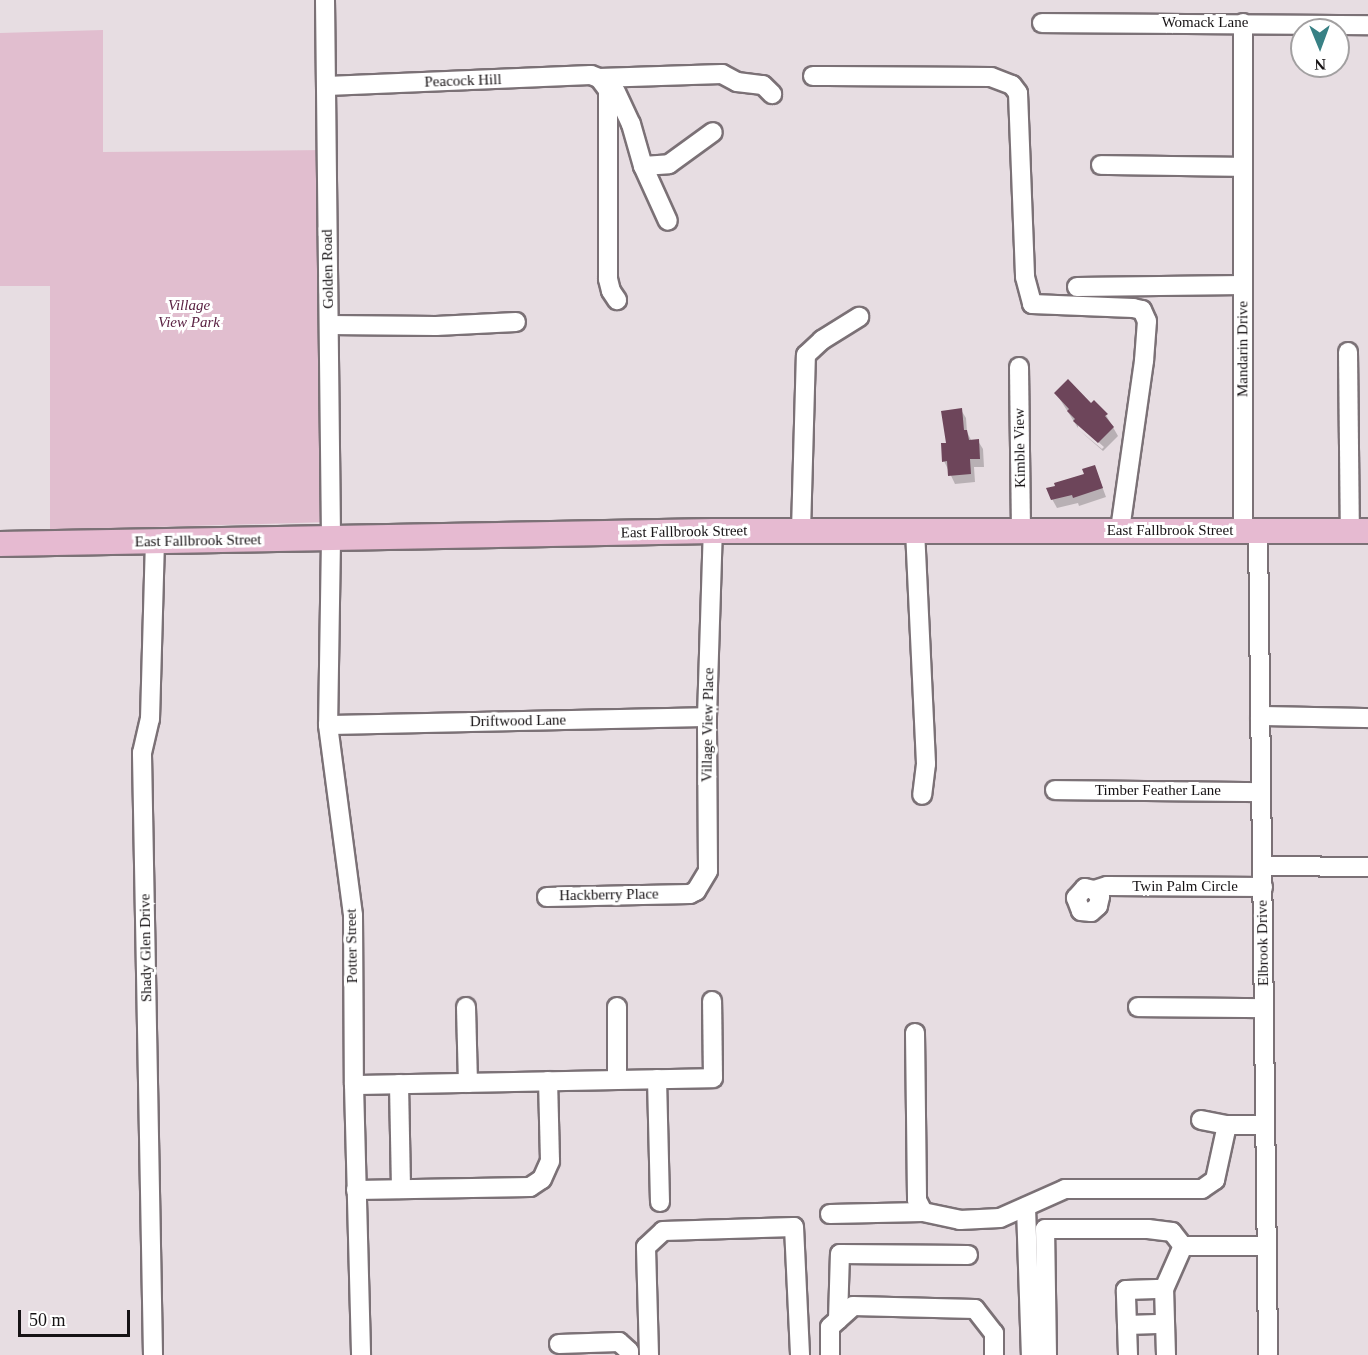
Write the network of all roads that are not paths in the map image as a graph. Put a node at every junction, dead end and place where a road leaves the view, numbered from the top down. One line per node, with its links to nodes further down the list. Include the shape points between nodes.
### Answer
1 (326, 0): 7 (street, Golden Road)
2 (1042, 23): 3 (street, Womack Lane)
3 (1243, 23): 4 (street, Womack Lane); 12 (street, Mandarin Drive)
4 (1368, 25)
5 (813, 76): 24 (street, via 991,77 1012,85 1018,93 1025,277 1032,304 1133,308 1142,310 1147,321)
6 (601, 80): 7 (street, Peacock Hill, via 591,75); 8 (street, Peacock Hill, via 723,74 737,82 763,85); 11 (street, via 616,92 631,124); 16 (street, via 608,90 609,110 608,279)
7 (327, 86): 19 (street, Golden Road)
8 (772, 94)
9 (713, 132): 11 (street, via 669,164)
10 (1101, 165): 12 (street)
11 (643, 166): 13 (street)
12 (1241, 167): 14 (street, Mandarin Drive)
13 (668, 221)
14 (1243, 285): 15 (street); 27 (street, Mandarin Drive)
15 (1077, 287)
16 (617, 300)
17 (860, 317): 26 (street, via 822,340 806,355)
18 (516, 322): 19 (street)
19 (329, 325): 29 (street, Golden Road)
20 (1348, 352): 28 (street)
21 (1019, 367): 23 (street, Kimble View)
22 (915, 530): 23 (main road, East Fallbrook Street); 26 (main road, East Fallbrook Street); 38 (street, via 926,764)
23 (1021, 530): 24 (main road, East Fallbrook Street)
24 (1120, 530): 27 (main road, East Fallbrook Street)
25 (713, 531): 26 (main road, East Fallbrook Street); 29 (main road, East Fallbrook Street); 33 (street, Village View Place)
26 (801, 531)
27 (1251, 531): 28 (main road, East Fallbrook Street); 32 (street, Elbrook Drive)
28 (1359, 531)
29 (331, 539): 30 (main road, East Fallbrook Street); 35 (street, Potter Street)
30 (155, 542): 31 (main road, East Fallbrook Street); 74 (street, Shady Glen Drive, via 150,719 142,753)
31 (0, 544)
32 (1260, 716): 34 (street); 37 (street, Elbrook Drive)
33 (707, 717): 35 (street, Driftwood Lane); 43 (street, Village View Place, via 708,871 696,891)
34 (1368, 718)
35 (328, 724): 56 (street, Potter Street, via 353,915)
36 (1055, 790): 37 (street, Timber Feather Lane)
37 (1261, 792): 39 (street, Elbrook Drive)
38 (922, 795)
39 (1262, 866): 40 (street); 41 (street, Elbrook Drive)
40 (1368, 867)
41 (1263, 887): 42 (street, Twin Palm Circle); 49 (street, Elbrook Drive)
42 (1101, 888)
43 (672, 894): 44 (street, Hackberry Place)
44 (547, 897)
45 (712, 1001): 51 (street, via 713,1078)
46 (617, 1006): 52 (street)
47 (466, 1007): 54 (street)
48 (1138, 1007): 49 (street)
49 (1264, 1008): 59 (street, Elbrook Drive)
50 (915, 1034): 64 (street, via 917,1200)
51 (657, 1079): 52 (street); 62 (street)
52 (617, 1080): 53 (street)
53 (548, 1081): 54 (street); 60 (street, via 550,1161 542,1179 530,1186)
54 (468, 1083): 55 (street)
55 (399, 1084): 56 (street); 60 (street)
56 (354, 1085): 61 (street, Potter Street)
57 (1201, 1120): 58 (street)
58 (1227, 1125): 59 (street); 63 (street, via 1215,1180 1202,1189 1065,1189)
59 (1265, 1125): 67 (street, Elbrook Drive)
60 (401, 1189): 61 (street)
61 (356, 1190): 75 (street, Potter Street)
62 (660, 1202)
63 (1026, 1207): 64 (street, via 990,1219 960,1220); 81 (street)
64 (923, 1212): 65 (street)
65 (830, 1214)
66 (1183, 1246): 67 (street); 69 (street); 82 (street, via 1172,1232 1045,1228)
67 (1267, 1246): 85 (street, Elbrook Drive)
68 (968, 1255): 70 (street, via 840,1254)
69 (1164, 1289): 71 (street); 72 (street, via 1126,1290)
70 (838, 1320): 79 (street, via 830,1327); 80 (street, via 853,1306 975,1309 994,1333)
71 (1166, 1324): 72 (street); 84 (street)
72 (1127, 1325): 83 (street)
73 (560, 1344): 76 (street, via 620,1342)
74 (153, 1355)
75 (361, 1355)
76 (629, 1355)
77 (649, 1355): 78 (street, via 646,1247 663,1231 794,1227)
78 (800, 1355)
79 (830, 1355)
80 (994, 1355)
81 (1031, 1355)
82 (1047, 1355)
83 (1128, 1355)
84 (1166, 1355)
85 (1268, 1355)

